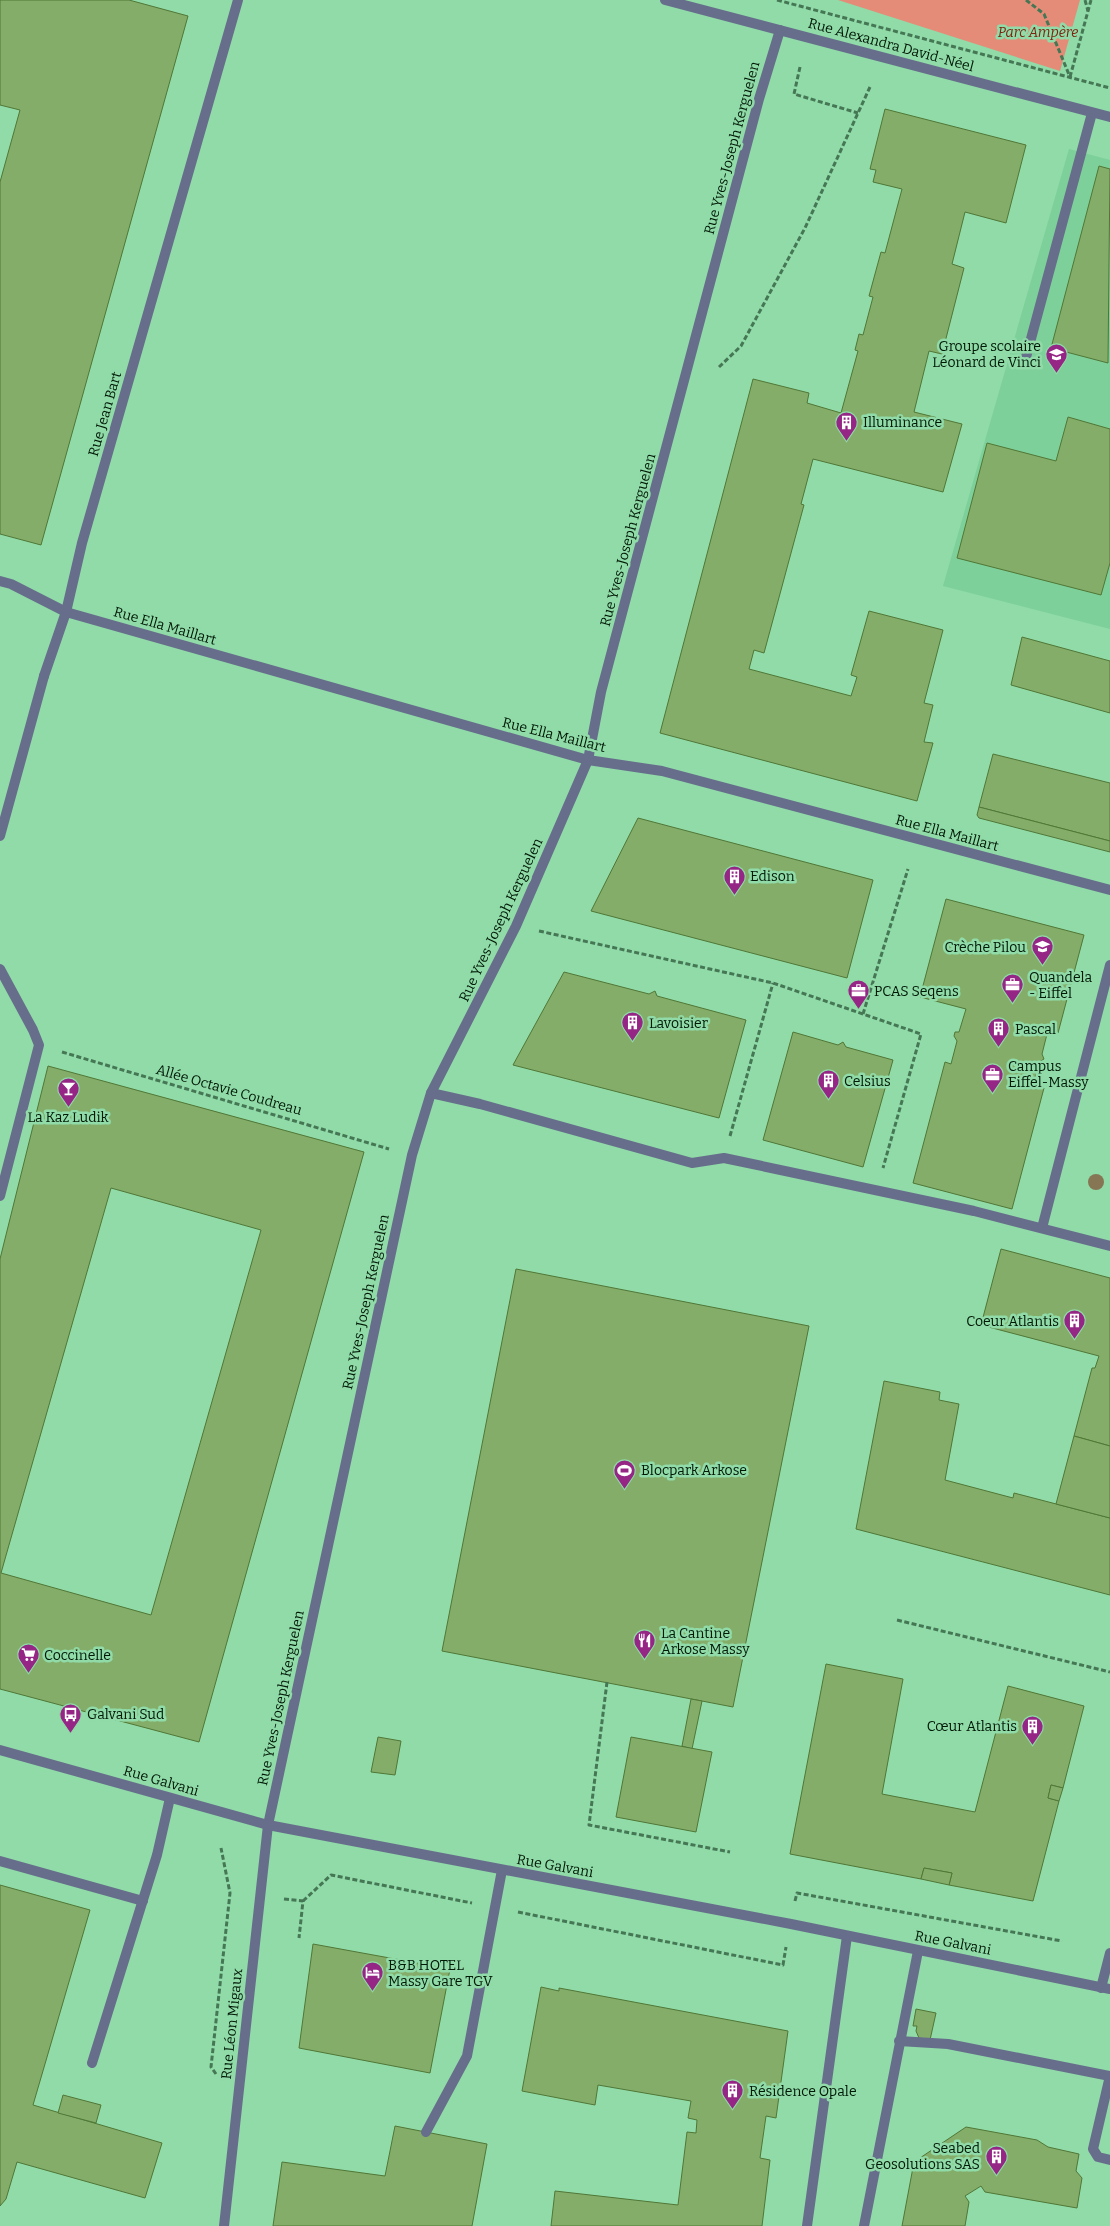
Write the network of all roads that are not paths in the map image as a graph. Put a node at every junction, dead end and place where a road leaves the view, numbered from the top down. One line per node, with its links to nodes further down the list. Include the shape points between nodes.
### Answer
1 (665, 0): 3 (street, Rue Alexandra David-Néel)
2 (237, 3): 8 (street, Rue Jean Bart, via 82,543)
3 (780, 30): 4 (street, Rue Alexandra David-Néel); 9 (street, Rue Yves-Joseph Kerguelen, via 604,682)
4 (1092, 113): 5 (street, Rue Alexandra David-Néel); 6 (street)
5 (1110, 117)
6 (1024, 361)
7 (0, 581): 8 (street, Rue Ella Maillart)
8 (66, 612): 9 (street, Rue Ella Maillart); 10 (street, Rue Jean Bart, via 44,676)
9 (588, 760): 11 (street, Rue Ella Maillart, via 662,771); 14 (street, Rue Yves-Joseph Kerguelen, via 516,926)
10 (0, 836)
11 (1110, 890)
12 (1110, 965): 16 (street)
13 (0, 969): 15 (street, via 39,1046)
14 (431, 1093): 16 (street, via 692,1163 724,1158); 20 (street, Rue Yves-Joseph Kerguelen, via 412,1156)
15 (0, 1196)
16 (1042, 1228): 17 (street)
17 (1110, 1246)
18 (0, 1750): 19 (street, Rue Galvani)
19 (170, 1798): 20 (street, Rue Galvani); 23 (street)
20 (268, 1825): 22 (street, Rue Galvani); 33 (street, Rue Léon Migaux)
21 (0, 1860): 23 (street)
22 (502, 1870): 24 (street, Rue Galvani); 31 (street, via 467,2056)
23 (143, 1902): 29 (street)
24 (847, 1936): 25 (street, Rue Galvani); 34 (street)
25 (918, 1951): 27 (street, Rue Galvani); 28 (street)
26 (1110, 1953): 27 (street)
27 (1105, 1989)
28 (899, 2041): 30 (street, via 948,2044); 35 (street)
29 (92, 2063)
30 (1110, 2076): 32 (street, via 1093,2149 1098,2157)
31 (426, 2132)
32 (1110, 2160)
33 (224, 2226)
34 (807, 2226)
35 (864, 2226)

